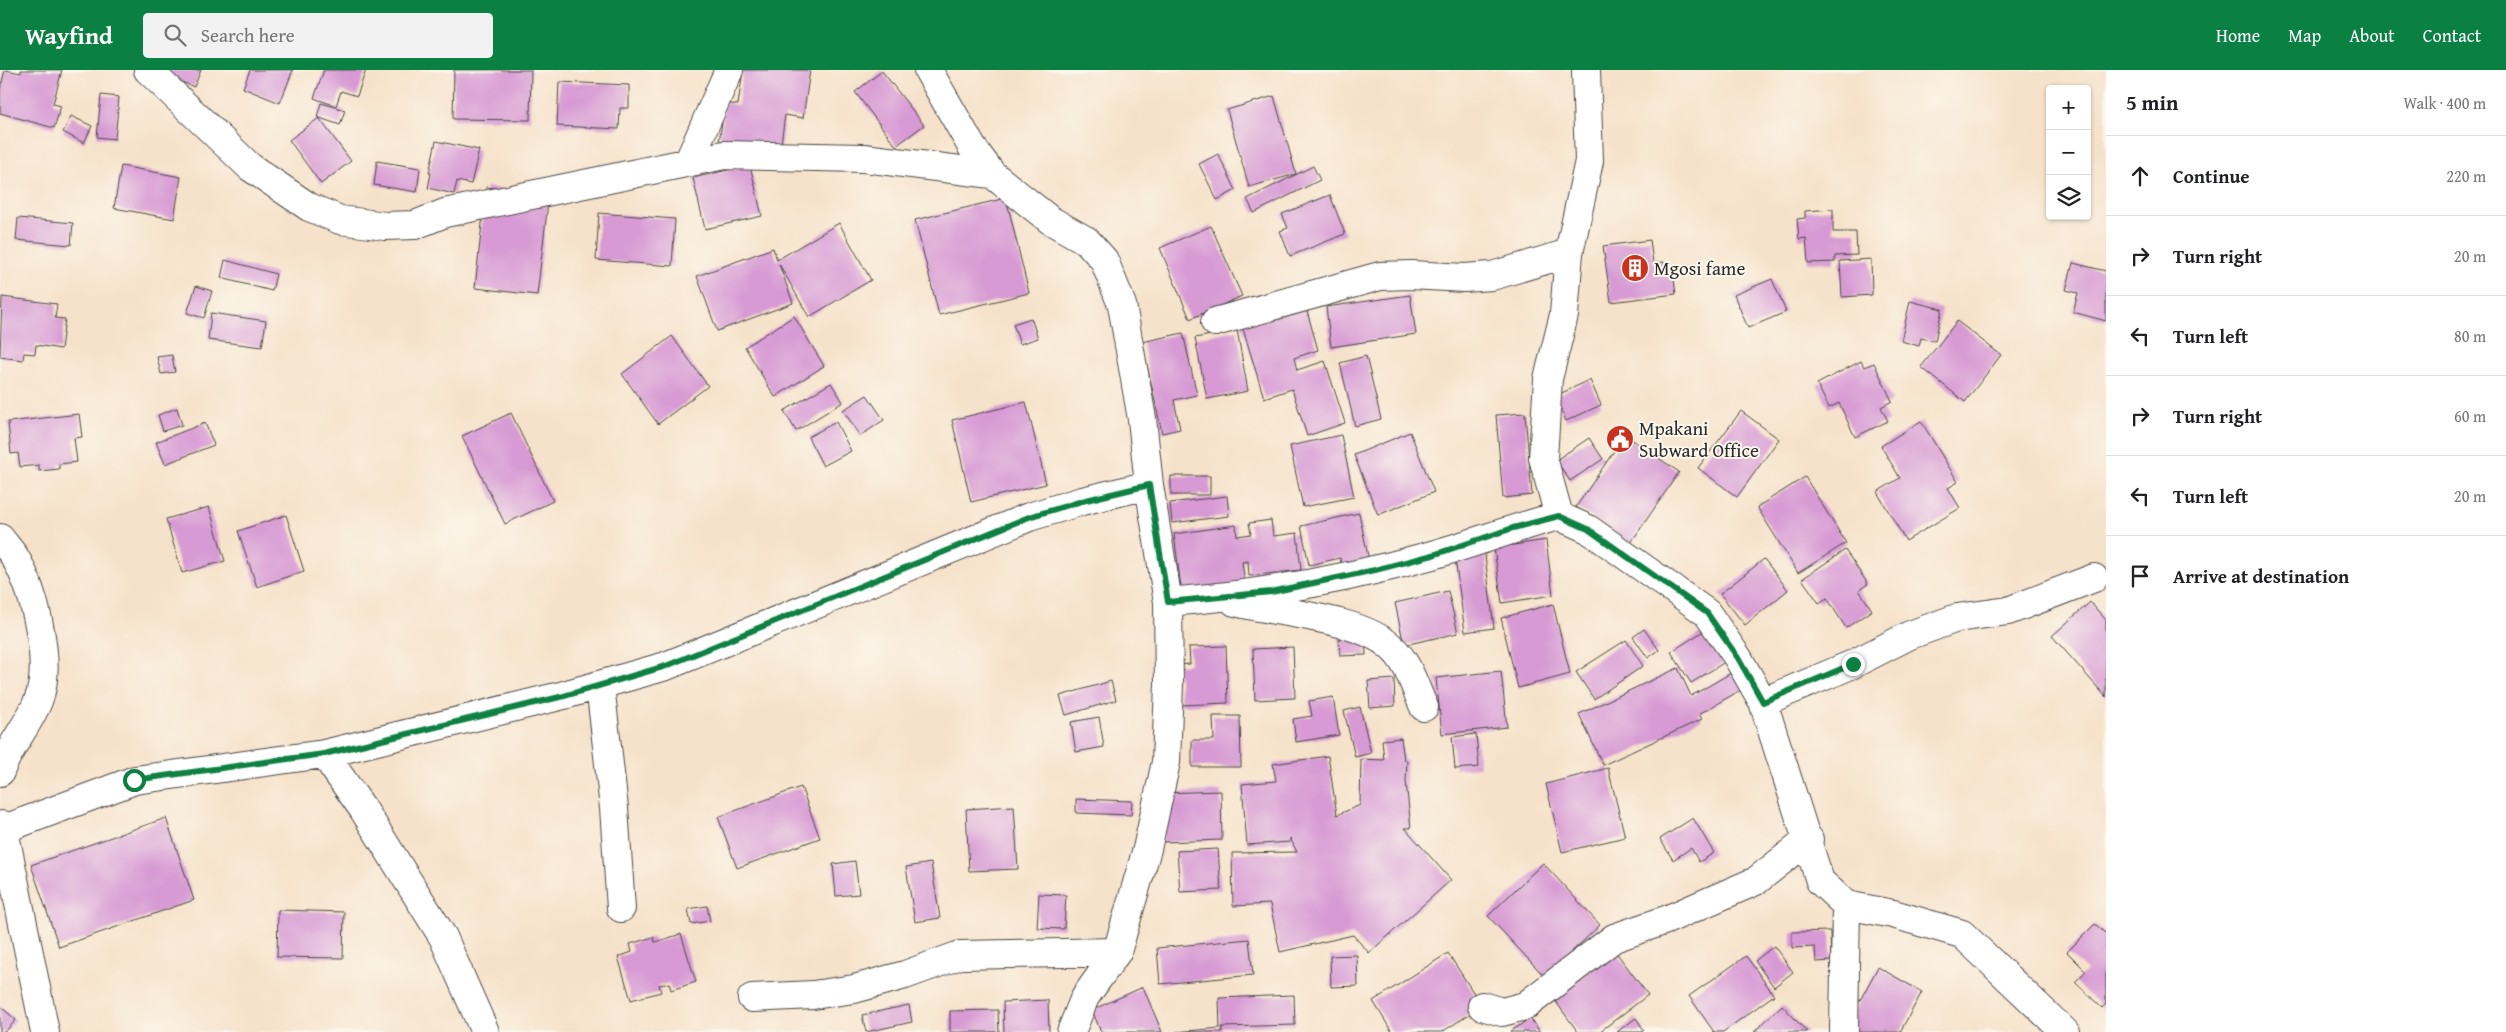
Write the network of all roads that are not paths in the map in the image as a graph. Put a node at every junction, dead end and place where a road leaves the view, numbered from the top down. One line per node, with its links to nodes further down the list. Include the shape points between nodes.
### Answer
1 (148, 70): 5 (street, via 250,167 309,207 340,220 385,226 415,225 445,213)
2 (729, 70): 5 (street)
3 (928, 70): 6 (street, via 972,147)
4 (1586, 70): 7 (street, via 1589,161)
5 (688, 163): 6 (street, via 724,155 864,158)
6 (992, 174): 9 (street, via 1050,220 1087,240 1104,260 1122,305 1134,366)
7 (1569, 252): 8 (street, via 1492,276 1380,276); 10 (street, via 1564,315 1548,379 1543,458)
8 (1215, 322)
9 (1149, 485): 14 (street); 15 (street, via 1029,517 666,666)
10 (1559, 516): 13 (street, via 1375,570 1271,592); 16 (street, via 1588,529 1707,613)
11 (0, 538): 19 (street, via 16,559 31,597 43,648 39,699 23,731)
12 (2094, 578): 16 (street, via 2008,611 1957,618 1929,628)
13 (1219, 598): 14 (street); 17 (street, via 1374,634 1392,647 1402,660)
14 (1168, 602): 24 (street, via 1166,762 1147,849)
15 (600, 685): 18 (street); 23 (street)
16 (1763, 702): 21 (street)
17 (1424, 707)
18 (324, 754): 20 (street, via 134,780); 28 (street, via 363,809 443,937)
19 (2, 760)
20 (1, 830): 27 (street)
21 (1809, 840): 22 (street, via 1820,881); 26 (street, via 1756,881 1666,920 1614,938 1525,1006 1502,1012)
22 (1846, 905): 30 (street); 31 (street, via 1893,914 1962,934)
23 (621, 908)
24 (1117, 952): 25 (street, via 960,956 854,989); 29 (street, via 1086,997)
25 (752, 998)
26 (1482, 1006)
27 (45, 1032)
28 (484, 1032)
29 (1071, 1032)
30 (1844, 1032)
31 (2065, 1032)

